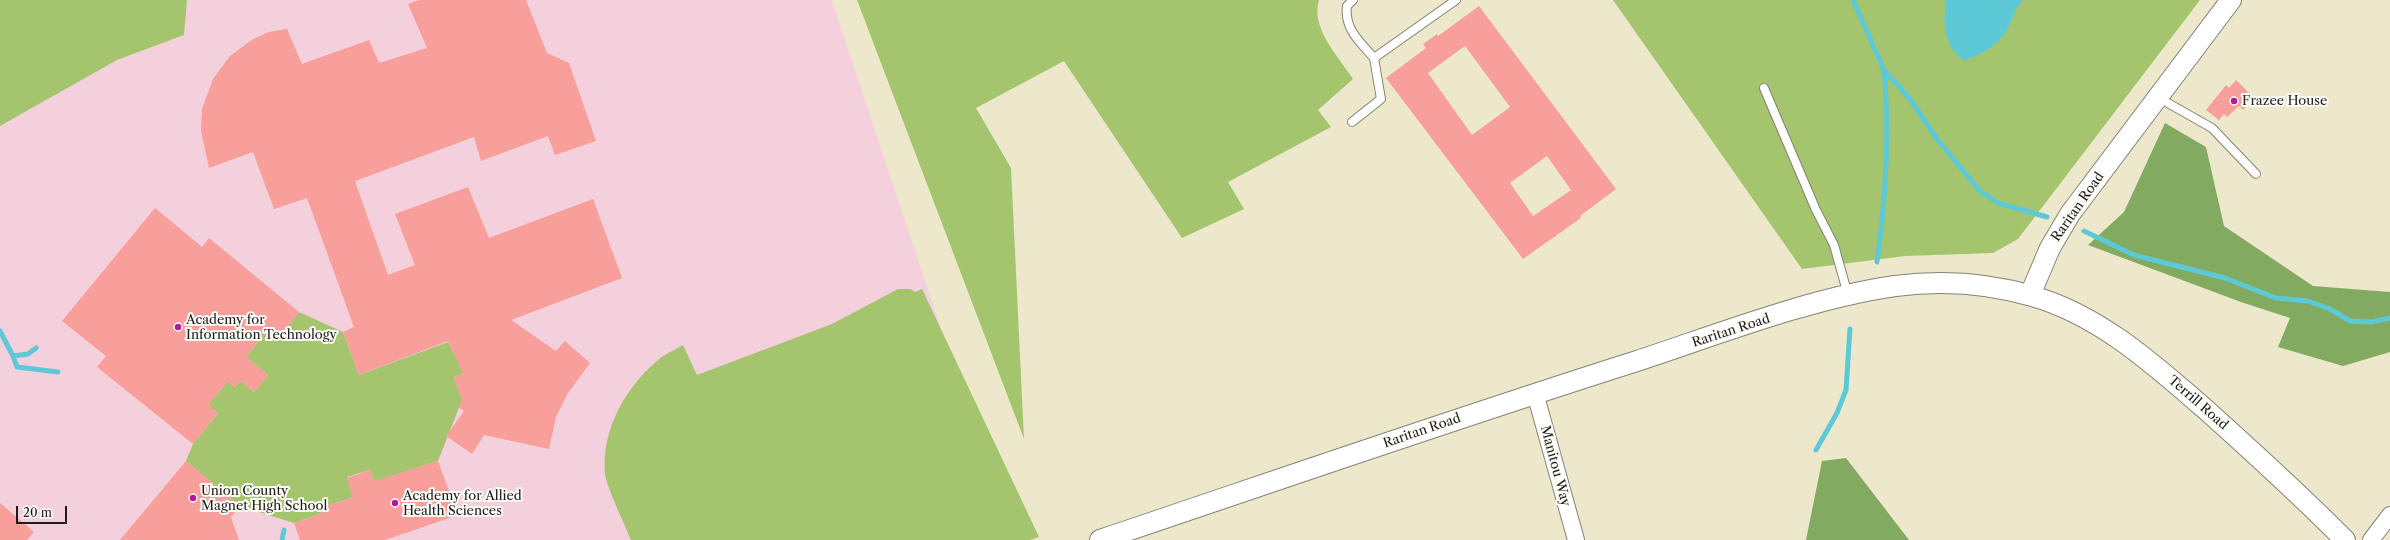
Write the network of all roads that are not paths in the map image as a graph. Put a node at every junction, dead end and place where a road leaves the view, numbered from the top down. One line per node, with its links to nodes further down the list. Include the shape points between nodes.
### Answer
1 (1353, 0): 4 (lane, via 1347,6 1345,16 1348,27)
2 (1456, 0): 4 (lane)
3 (2231, 0): 6 (street, Raritan Road)
4 (1374, 58): 7 (lane, via 1381,99)
5 (1764, 88): 9 (lane, via 1816,210 1834,245)
6 (2159, 98): 8 (lane, via 2212,128); 10 (street, Raritan Road, via 2070,214 2050,248)
7 (1352, 122)
8 (2256, 174)
9 (1848, 295): 10 (street, Raritan Road, via 1900,285 1940,282 1980,285); 11 (street, Raritan Road)
10 (2030, 295): 15 (street, Terrill Road, via 2057,304 2109,331 2150,362 2282,477)
11 (1535, 393): 13 (street, Raritan Road); 14 (street, Manitou Way)
12 (2390, 515): 16 (street)
13 (1100, 540)
14 (1576, 540)
15 (2345, 540)
16 (2371, 540)

